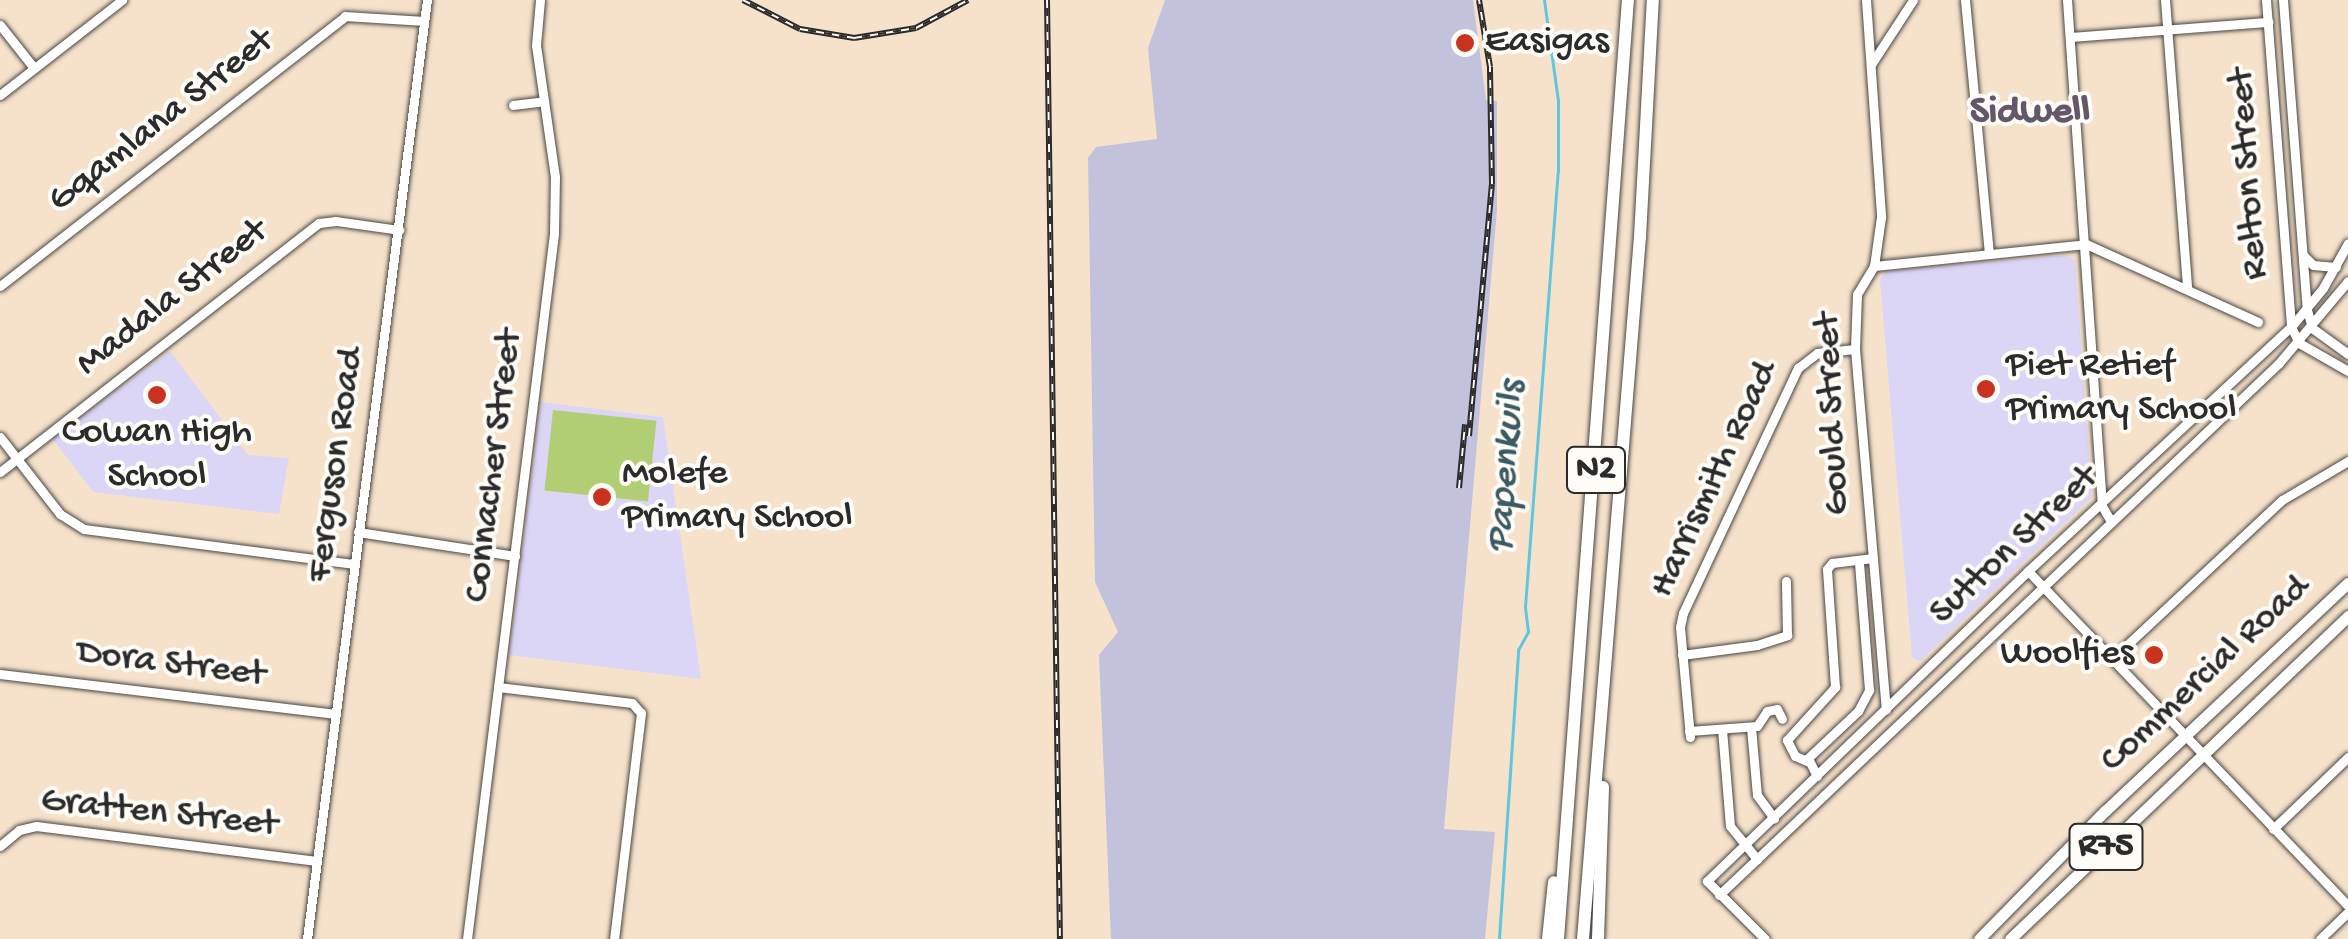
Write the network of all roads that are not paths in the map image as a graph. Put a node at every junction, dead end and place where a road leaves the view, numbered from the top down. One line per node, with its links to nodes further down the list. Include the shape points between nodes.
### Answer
1 (122, 0): 19 (street)
2 (427, 0): 13 (street, Ferguson Road)
3 (540, 0): 21 (street, Connacher Street, via 536,45)
4 (1628, 0): 79 (highway, N2)
5 (1653, 0): 65 (highway, N2)
6 (1866, 0): 18 (street, Gould Street)
7 (1913, 0): 18 (street)
8 (1964, 0): 27 (street)
9 (2067, 0): 17 (street)
10 (2165, 0): 16 (street)
11 (2266, 0): 14 (street, Relton Street)
12 (2283, 0): 26 (street, Relton Street)
13 (424, 22): 23 (street, Ferguson Road); 31 (street, Gqamlana Street, via 346,16)
14 (2268, 22): 16 (street); 35 (street, Relton Street)
15 (0, 25): 19 (street)
16 (2169, 30): 17 (street); 32 (street)
17 (2072, 37): 25 (street)
18 (1872, 64): 28 (street, Gould Street, via 1881,217)
19 (34, 68): 20 (street)
20 (0, 95)
21 (544, 101): 22 (street); 51 (street, Connacher Street, via 556,219)
22 (514, 105)
23 (399, 230): 42 (street, Madala Street, via 319,223); 50 (street, Ferguson Road)
24 (2348, 243): 29 (street, Sutton Street)
25 (2086, 244): 27 (street); 32 (street); 45 (street)
26 (2302, 252): 29 (street, via 2313,265); 33 (street, Relton Street)
27 (1988, 254): 28 (street)
28 (1874, 266): 38 (street, Gould Street, via 1857,294)
29 (2336, 267): 33 (street, Sutton Street)
30 (2348, 280): 36 (street, Sutton Street)
31 (0, 286)
32 (2187, 287): 34 (street)
33 (2307, 310): 35 (street, Sutton Street); 36 (street, Relton Street)
34 (2258, 322)
35 (2291, 327): 37 (street, Relton Street); 46 (street, Sutton Street)
36 (2312, 328): 37 (street, Sutton Street); 39 (street)
37 (2299, 342): 40 (street); 48 (street, Sutton Street)
38 (1854, 349): 52 (street, Gould Street); 60 (street, Harrismith Road, via 1816,353 1798,368 1683,613)
39 (2348, 354)
40 (2348, 371)
41 (0, 438): 42 (street)
42 (17, 459): 44 (street, Madala Street); 54 (street, via 60,514 93,532)
43 (2348, 462): 61 (street, via 2282,500)
44 (0, 472)
45 (2102, 485): 46 (street); 47 (street)
46 (2111, 497): 47 (street, Sutton Street); 48 (street)
47 (2102, 506): 49 (street); 55 (street, Sutton Street)
48 (2122, 508): 49 (street, Sutton Street)
49 (2110, 520): 58 (street, Sutton Street)
50 (358, 532): 51 (street); 54 (street, Ferguson Road)
51 (514, 556): 64 (street, Connacher Street)
52 (1873, 558): 53 (street); 67 (street, Gould Street)
53 (1859, 562): 77 (street, via 1869,690 1858,711); 77 (street, via 1828,567 1835,687 1787,740 1795,756)
54 (353, 564): 68 (street, Ferguson Road)
55 (2028, 571): 58 (street); 63 (street, Sutton Street)
56 (1786, 581): 60 (street, via 1786,636)
57 (2348, 583): 73 (main road, Commercial Road / R75)
58 (2042, 584): 61 (street); 66 (street, Sutton Street)
59 (2348, 616): 75 (main road, Commercial Road / R75)
60 (1682, 655): 71 (street, Harrismith Road, via 1689,734)
61 (2113, 658): 73 (street)
62 (0, 674): 68 (street, Dora Street)
63 (1920, 677): 66 (street); 67 (street, Sutton Street)
64 (498, 687): 89 (street, Connacher Street); 90 (street, via 632,703 641,713)
65 (1605, 690): 93 (highway, N2); 94 (highway)
66 (1933, 691): 74 (street, Sutton Street)
67 (1886, 710): 72 (street, Sutton Street)
68 (334, 714): 85 (street, Ferguson Road)
69 (1782, 720): 70 (street, via 1779,710 1767,710)
70 (1751, 727): 71 (street); 80 (street, via 1757,794)
71 (1722, 728): 83 (street, via 1730,826)
72 (1862, 734): 74 (street); 78 (street, Sutton Street)
73 (2184, 738): 75 (street); 96 (main road, Commercial Road / R75)
74 (1874, 747): 84 (street, Sutton Street)
75 (2201, 755): 81 (street); 97 (main road, Commercial Road / R75)
76 (2348, 757): 81 (street)
77 (1807, 761): 78 (street)
78 (1817, 776): 80 (street, Sutton Street)
79 (1568, 780): 91 (highway); 92 (highway, N2)
80 (1774, 818): 83 (street, Sutton Street)
81 (2273, 829): 87 (street)
82 (0, 846): 85 (street, Gratten Street, via 36,826)
83 (1744, 846): 84 (street); 86 (street, Sutton Street, via 1708,881)
84 (1757, 859): 86 (street, Sutton Street)
85 (317, 861): 88 (street, Ferguson Road)
86 (1719, 895): 95 (street)
87 (2348, 909): 98 (street)
88 (307, 939)
89 (467, 939)
90 (614, 939)
91 (1548, 939)
92 (1558, 939)
93 (1583, 939)
94 (1598, 939)
95 (1764, 939)
96 (1979, 939)
97 (2010, 939)
98 (2320, 939)

